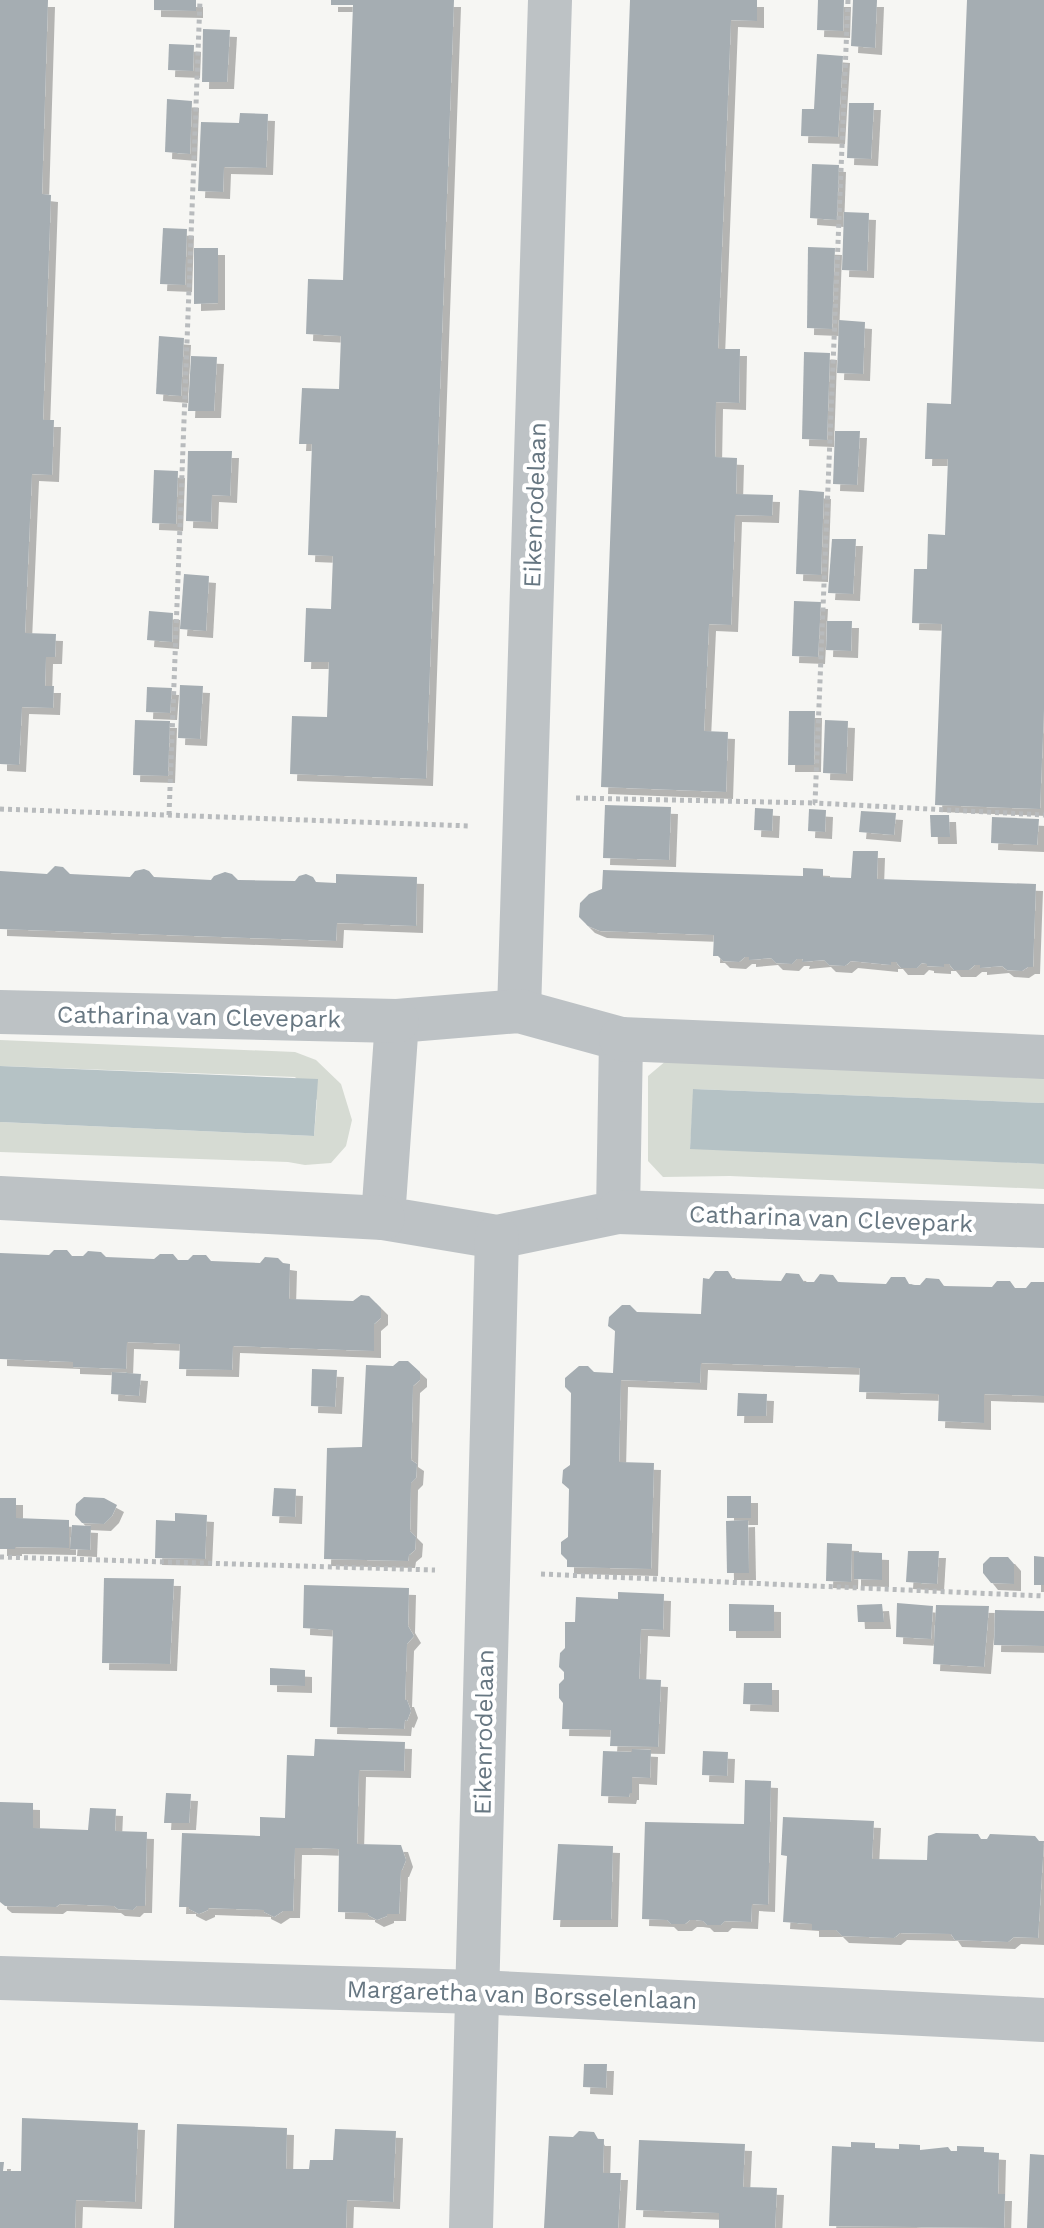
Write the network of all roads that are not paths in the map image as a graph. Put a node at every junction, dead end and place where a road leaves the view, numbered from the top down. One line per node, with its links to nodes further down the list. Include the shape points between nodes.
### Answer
1 (550, 0): 2 (street, Eikenrodelaan)
2 (519, 1011): 4 (street, Catharina van Clevepark); 5 (street)
3 (0, 1012): 4 (street, Catharina van Clevepark)
4 (397, 1021): 9 (street)
5 (621, 1039): 6 (street); 8 (street)
6 (1044, 1057)
7 (0, 1198): 9 (street)
8 (618, 1212): 10 (street, Catharina van Clevepark); 11 (street, Catharina van Clevepark)
9 (383, 1218): 11 (street)
10 (1044, 1226)
11 (497, 1237): 13 (street, Eikenrodelaan)
12 (0, 1978): 13 (street, Margaretha van Borsselenlaan)
13 (477, 1992): 14 (street, Margaretha van Borsselenlaan); 15 (street, Eikenrodelaan)
14 (1044, 2020)
15 (471, 2228)

